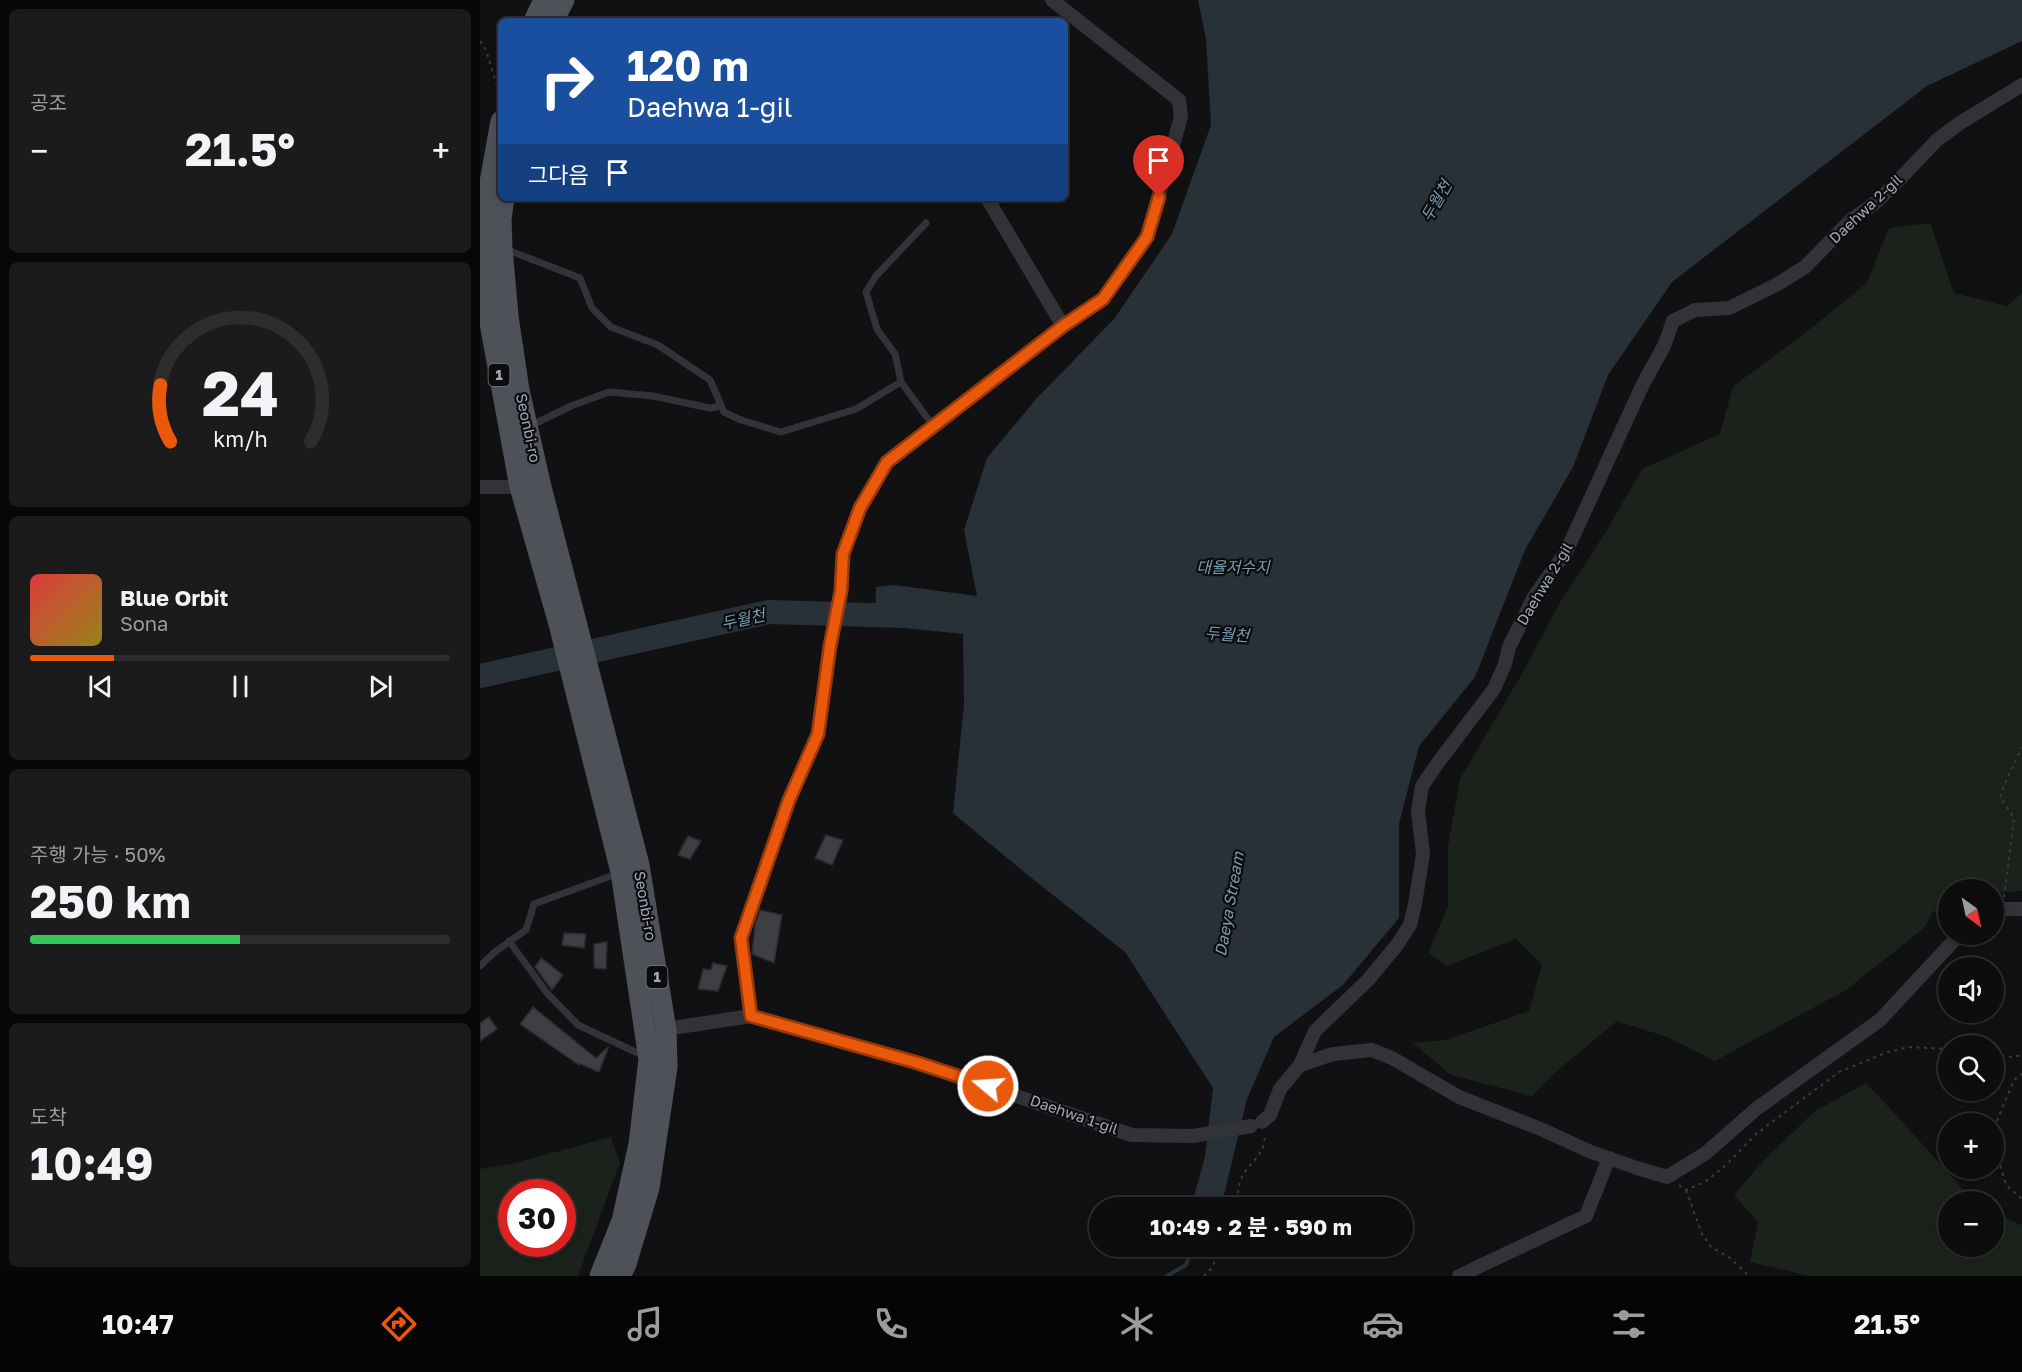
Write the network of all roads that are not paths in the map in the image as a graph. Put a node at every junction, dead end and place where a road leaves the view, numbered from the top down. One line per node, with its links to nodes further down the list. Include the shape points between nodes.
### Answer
1 (544, 0): 4 (main road)
2 (564, 0): 5 (main road)
3 (1052, 0): 13 (street, via 1179,100 1181,117 1147,237 1103,299)
4 (535, 18)
5 (555, 18)
6 (2022, 85): 30 (street, Daehwa 2-gil, via 1937,140 1805,267 1729,308 1695,310 1673,321 1566,552 1535,596 1509,647 1494,689 1422,786 1418,811 1423,854 1410,925 1368,980 1315,1031)
7 (498, 136): 10 (main road, Seonbi-ro / 1)
8 (504, 201): 12 (main road, Seonbi-ro / 1)
9 (989, 201): 13 (street)
10 (483, 209): 19 (main road, Seonbi-ro / 1, via 490,324)
11 (926, 223): 14 (lane, via 866,292 877,329 895,354)
12 (502, 248): 15 (lane, via 580,278 592,308 611,327 658,345 710,380); 16 (main road, Seonbi-ro / 1, via 510,327)
13 (1063, 326): 17 (street)
14 (902, 382): 15 (lane, via 856,409 781,432 741,420 724,412); 17 (lane)
15 (721, 406): 16 (lane, via 710,408 609,392)
16 (527, 427): 19 (main road, Seonbi-ro / 1)
17 (934, 427): 27 (street, via 887,462 860,508 843,554 841,591 818,734 789,800 741,938)
18 (480, 487): 19 (street)
19 (530, 487): 20 (main road, Seonbi-ro / 1)
20 (583, 682): 21 (main road, Seonbi-ro / 1); 28 (main road, Seonbi-ro / 1, via 639,865)
21 (621, 872): 24 (lane, Seonbi-ro, via 534,904 526,930); 28 (main road, Seonbi-ro / 1)
22 (2022, 909): 23 (street)
23 (2004, 910)
24 (509, 941): 26 (lane, Seonbi-ro); 29 (lane, via 547,993 578,1025)
25 (1950, 945): 32 (street, via 1880,1020 1756,1109 1706,1153 1667,1177)
26 (480, 966)
27 (751, 1016): 28 (street, Daehwa 1-gil); 31 (street, Daehwa 1-gil, via 918,1063 1132,1135 1192,1136)
28 (655, 1031): 29 (main road, Seonbi-ro / 1); 34 (main road, Seonbi-ro / 1, via 667,1067 649,1188)
29 (649, 1059): 33 (main road, Seonbi-ro / 1, via 639,1144 622,1221)
30 (1300, 1065): 31 (street, Daehwa 2-gil, via 1280,1089 1270,1114); 32 (street, via 1333,1054 1372,1050 1459,1097)
31 (1257, 1124)
32 (1609, 1158): 35 (street, via 1587,1216)
33 (600, 1276)
34 (620, 1276)
35 (1459, 1276)

